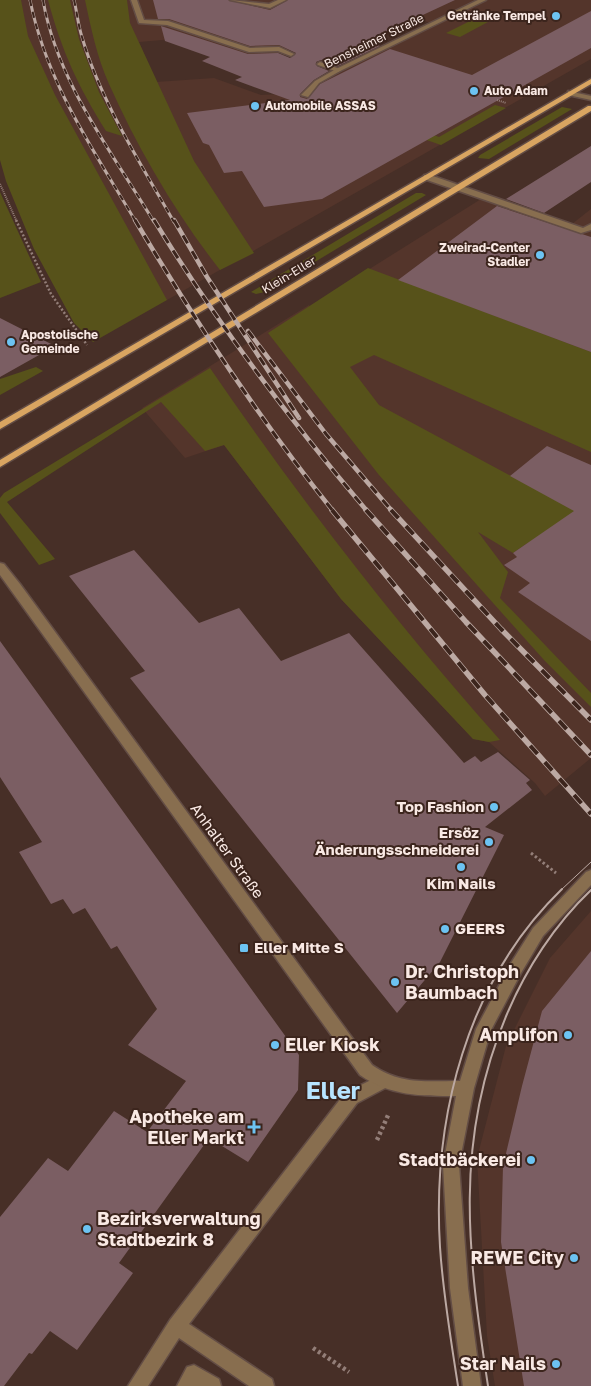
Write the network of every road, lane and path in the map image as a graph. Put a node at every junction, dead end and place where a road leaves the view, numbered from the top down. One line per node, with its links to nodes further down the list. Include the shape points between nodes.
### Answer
1 (134, 0): 5 (street, via 141,22 168,23 249,50 279,50)
2 (233, 0): 3 (street, via 270,6)
3 (283, 0)
4 (483, 0): 7 (street, Bensheimer Straße)
5 (291, 54)
6 (320, 64): 7 (street)
7 (338, 70): 10 (street, Bensheimer Straße, via 317,82)
8 (591, 81): 9 (main road, Klein-Eller)
9 (572, 93): 11 (street); 13 (main road, Klein-Eller)
10 (306, 95)
11 (591, 98)
12 (591, 108): 15 (main road, Klein-Eller)
13 (427, 177): 15 (street); 18 (main road, Klein-Eller)
14 (0, 184): 17 (path, via 40,274)
15 (457, 188): 16 (street, via 584,231); 19 (main road, Klein-Eller)
16 (591, 227)
17 (87, 345)
18 (0, 426)
19 (0, 464)
20 (0, 567): 22 (street, Anhalter Straße, via 366,1070)
21 (591, 876): 23 (street, via 538,932 516,968 484,1029)
22 (383, 1081): 23 (street, Anhalter Straße, via 401,1086); 24 (street, via 351,1098)
23 (466, 1088): 31 (street, via 451,1165 459,1288)
24 (176, 1326): 27 (street); 30 (street)
25 (313, 1348): 26 (path)
26 (349, 1372)
27 (137, 1386)
28 (186, 1386): 29 (street, via 194,1374)
29 (212, 1386)
30 (265, 1386)
31 (472, 1386)

